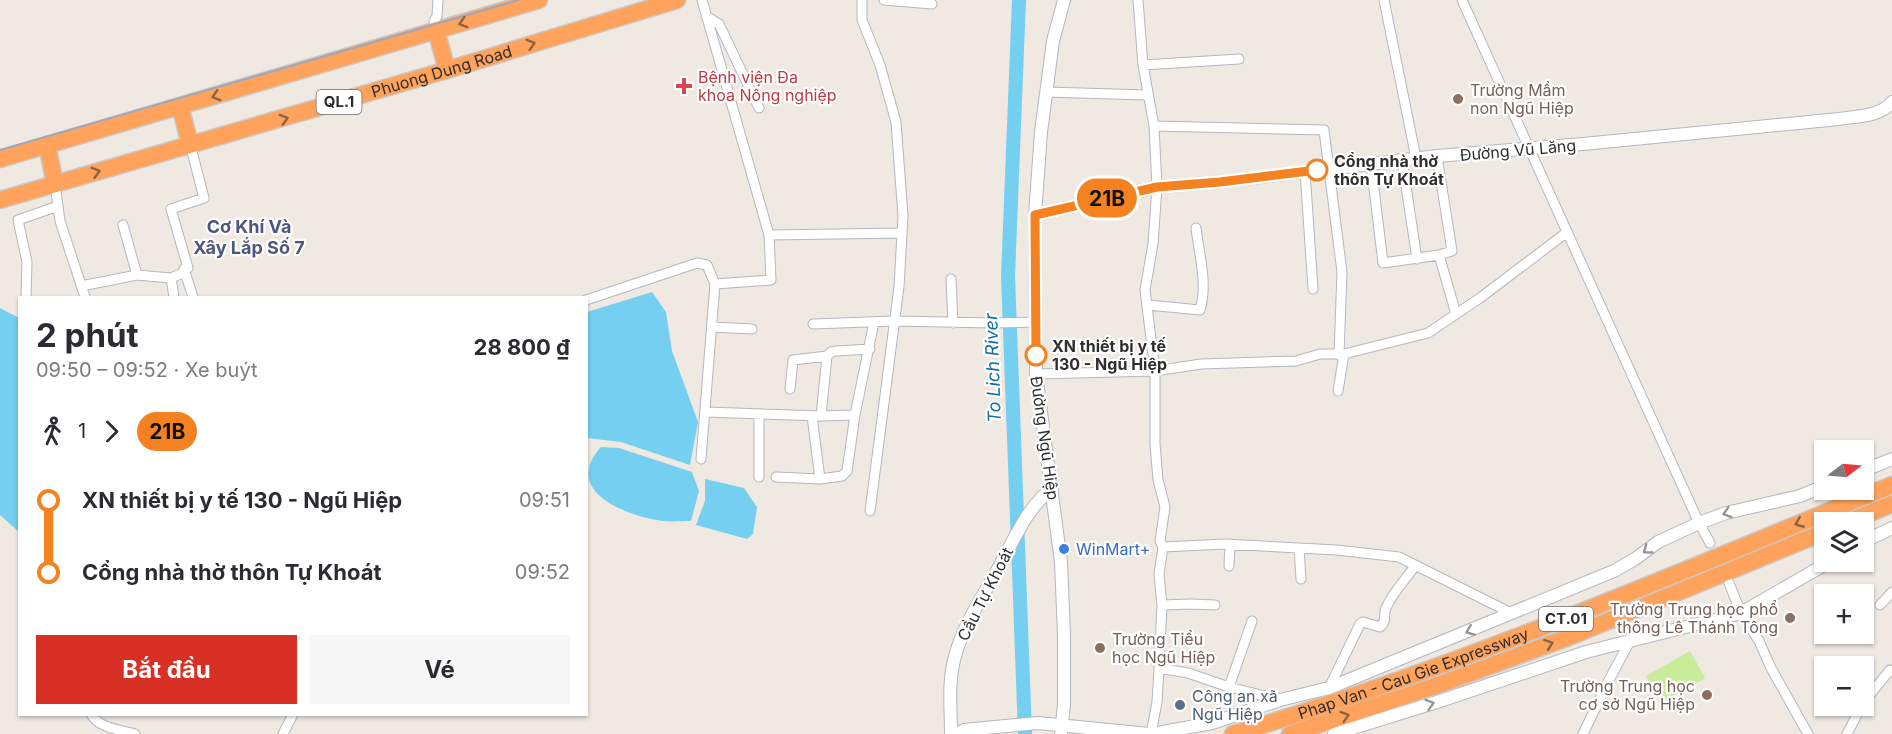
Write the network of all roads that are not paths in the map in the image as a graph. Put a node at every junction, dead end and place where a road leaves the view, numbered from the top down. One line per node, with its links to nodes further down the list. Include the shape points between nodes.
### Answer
1 (438, 0): 13 (street)
2 (539, 0): 13 (highway, QL.1, one-way to 13)
3 (677, 0): 16 (highway, Phuong Dung Road / QL.1, one-way to 3)
4 (702, 0): 12 (street)
5 (862, 0): 40 (street, via 862,20 896,122)
6 (884, 0): 11 (street)
7 (1064, 0): 17 (street, Đường Ngũ Hiệp)
8 (1138, 0): 15 (street)
9 (1384, 0): 27 (street)
10 (1461, 0): 25 (street)
11 (932, 4)
12 (706, 16): 21 (street, via 719,24); 42 (street)
13 (436, 30): 16 (highway); 20 (highway, QL.1, one-way to 20)
14 (1239, 59): 15 (street)
15 (1143, 65): 18 (street)
16 (447, 70): 23 (highway, Phuong Dung Road / QL.1, one-way to 16)
17 (1046, 92): 18 (street); 37 (street, Đường Ngũ Hiệp)
18 (1147, 95): 22 (street)
19 (1892, 102): 25 (street, Đường Vũ Lăng, via 1878,112 1839,118)
20 (180, 106): 23 (highway); 24 (highway, QL.1)
21 (759, 108)
22 (1154, 126): 31 (street, via 1324,129); 34 (street)
23 (190, 144): 33 (highway, Phuong Dung Road / QL.1, one-way to 23); 45 (street, via 204,198 171,209 188,267)
24 (47, 145): 28 (highway, QL.1); 33 (highway)
25 (1530, 149): 26 (street, Đường Vũ Lăng); 41 (street)
26 (1437, 156): 27 (street, Đường Vũ Lăng); 43 (street, via 1452,251)
27 (1416, 158): 29 (street, Đường Vũ Lăng)
28 (0, 159)
29 (1402, 160): 30 (street, Đường Vũ Lăng); 44 (street)
30 (1371, 164): 31 (street, Đường Vũ Lăng); 44 (street, via 1383,263)
31 (1329, 168): 32 (street, Đường Vũ Lăng); 67 (street, via 1342,272)
32 (1305, 171): 34 (street, Đường Vũ Lăng); 51 (street)
33 (55, 184): 35 (highway, Phuong Dung Road / QL.1); 36 (street)
34 (1157, 187): 37 (street, Đường Vũ Lăng); 57 (street, via 1145,291)
35 (0, 200)
36 (58, 206): 50 (street); 52 (street, via 18,220 27,262)
37 (1035, 215): 62 (street, Đường Ngũ Hiệp)
38 (123, 225): 46 (street)
39 (1196, 228): 57 (street, via 1203,275 1200,310)
40 (902, 233): 42 (street); 59 (street)
41 (1566, 233): 58 (street); 89 (street)
42 (769, 235): 49 (street, via 771,280)
43 (1439, 255): 44 (street); 58 (street)
44 (1417, 259)
45 (185, 272): 47 (street); 55 (street)
46 (137, 275): 47 (street); 50 (street)
47 (171, 278): 54 (street)
48 (951, 279): 61 (street)
49 (715, 284): 56 (street, via 707,265 696,263); 64 (street)
50 (81, 286): 53 (street)
51 (1313, 289)
52 (26, 296)
53 (85, 296)
54 (174, 296)
55 (193, 296)
56 (588, 299)
57 (1148, 305): 69 (street)
58 (1456, 314): 67 (street, via 1428,333)
59 (894, 321): 60 (street); 61 (street); 87 (street)
60 (874, 322): 63 (street); 66 (street)
61 (953, 322): 62 (street)
62 (1032, 322): 70 (street, Đường Ngũ Hiệp)
63 (813, 324)
64 (712, 327): 65 (street); 73 (street)
65 (752, 329)
66 (870, 349): 68 (street, via 836,351); 75 (street)
67 (1342, 355): 69 (street); 72 (street)
68 (827, 356): 71 (street, via 793,360); 76 (street)
69 (1155, 371): 70 (street); 95 (street, via 1155,444 1165,507 1160,541)
70 (1036, 374): 84 (street, Đường Ngũ Hiệp)
71 (790, 389)
72 (1338, 391)
73 (706, 412): 74 (street); 77 (street)
74 (759, 414): 76 (street); 80 (street)
75 (855, 415): 76 (street); 82 (street, via 847,471 842,476)
76 (817, 416): 82 (street)
77 (701, 459)
78 (1892, 459): 79 (street)
79 (1874, 466)
80 (759, 477)
81 (776, 477): 82 (street)
82 (820, 479)
83 (1892, 485): 124 (highway, Phap Van - Cau Gie Expressway / CT.01, one-way to 124, via 1562,621 1433,669)
84 (1052, 488): 119 (street, Đường Ngũ Hiệp, via 1064,634); 120 (street, Cầu Tự Khoát, via 1020,528 960,639 950,690)
85 (1814, 490): 89 (street, one-way to 89)
86 (1892, 504): 88 (highway)
87 (870, 511)
88 (1872, 512)
89 (1699, 523): 93 (street); 107 (street, one-way to 107, via 1658,542 1614,571)
90 (1892, 528): 92 (street)
91 (1814, 536): 125 (highway, Phap Van - Cau Gie Expressway / CT.01, one-way to 91, via 1558,641)
92 (1874, 537)
93 (1710, 543)
94 (1230, 544): 95 (street); 96 (street); 97 (street)
95 (1163, 547): 103 (street, via 1159,574)
96 (1299, 548): 98 (street, via 1399,557); 100 (street)
97 (1229, 566)
98 (1415, 566): 107 (street); 113 (street, via 1384,609 1383,625 1362,621)
99 (1814, 571): 106 (street)
100 (1301, 579)
101 (1729, 584): 106 (street)
102 (1892, 592): 105 (street)
103 (1162, 605): 104 (street); 110 (street)
104 (1215, 605)
105 (1880, 605)
106 (1741, 613): 109 (street); 128 (street)
107 (1513, 614): 113 (street, one-way to 113)
108 (1252, 621): 112 (street)
109 (1630, 641): 126 (street, one-way to 109); 127 (street)
110 (1159, 669): 112 (street, via 1188,673); 123 (street)
111 (1892, 670): 114 (street)
112 (1229, 687): 115 (street)
113 (1329, 688): 115 (street)
114 (1874, 689)
115 (1280, 700): 123 (street, via 1212,723)
116 (92, 716): 121 (street, via 104,725)
117 (292, 716): 122 (street)
118 (1856, 716): 129 (street)
119 (1061, 729): 120 (street, via 1018,723); 123 (street)
120 (953, 731)
121 (135, 734)
122 (283, 734)
123 (1151, 734)
124 (1233, 734)
125 (1290, 734)
126 (1334, 734)
127 (1583, 734)
128 (1808, 734)
129 (1847, 734)

